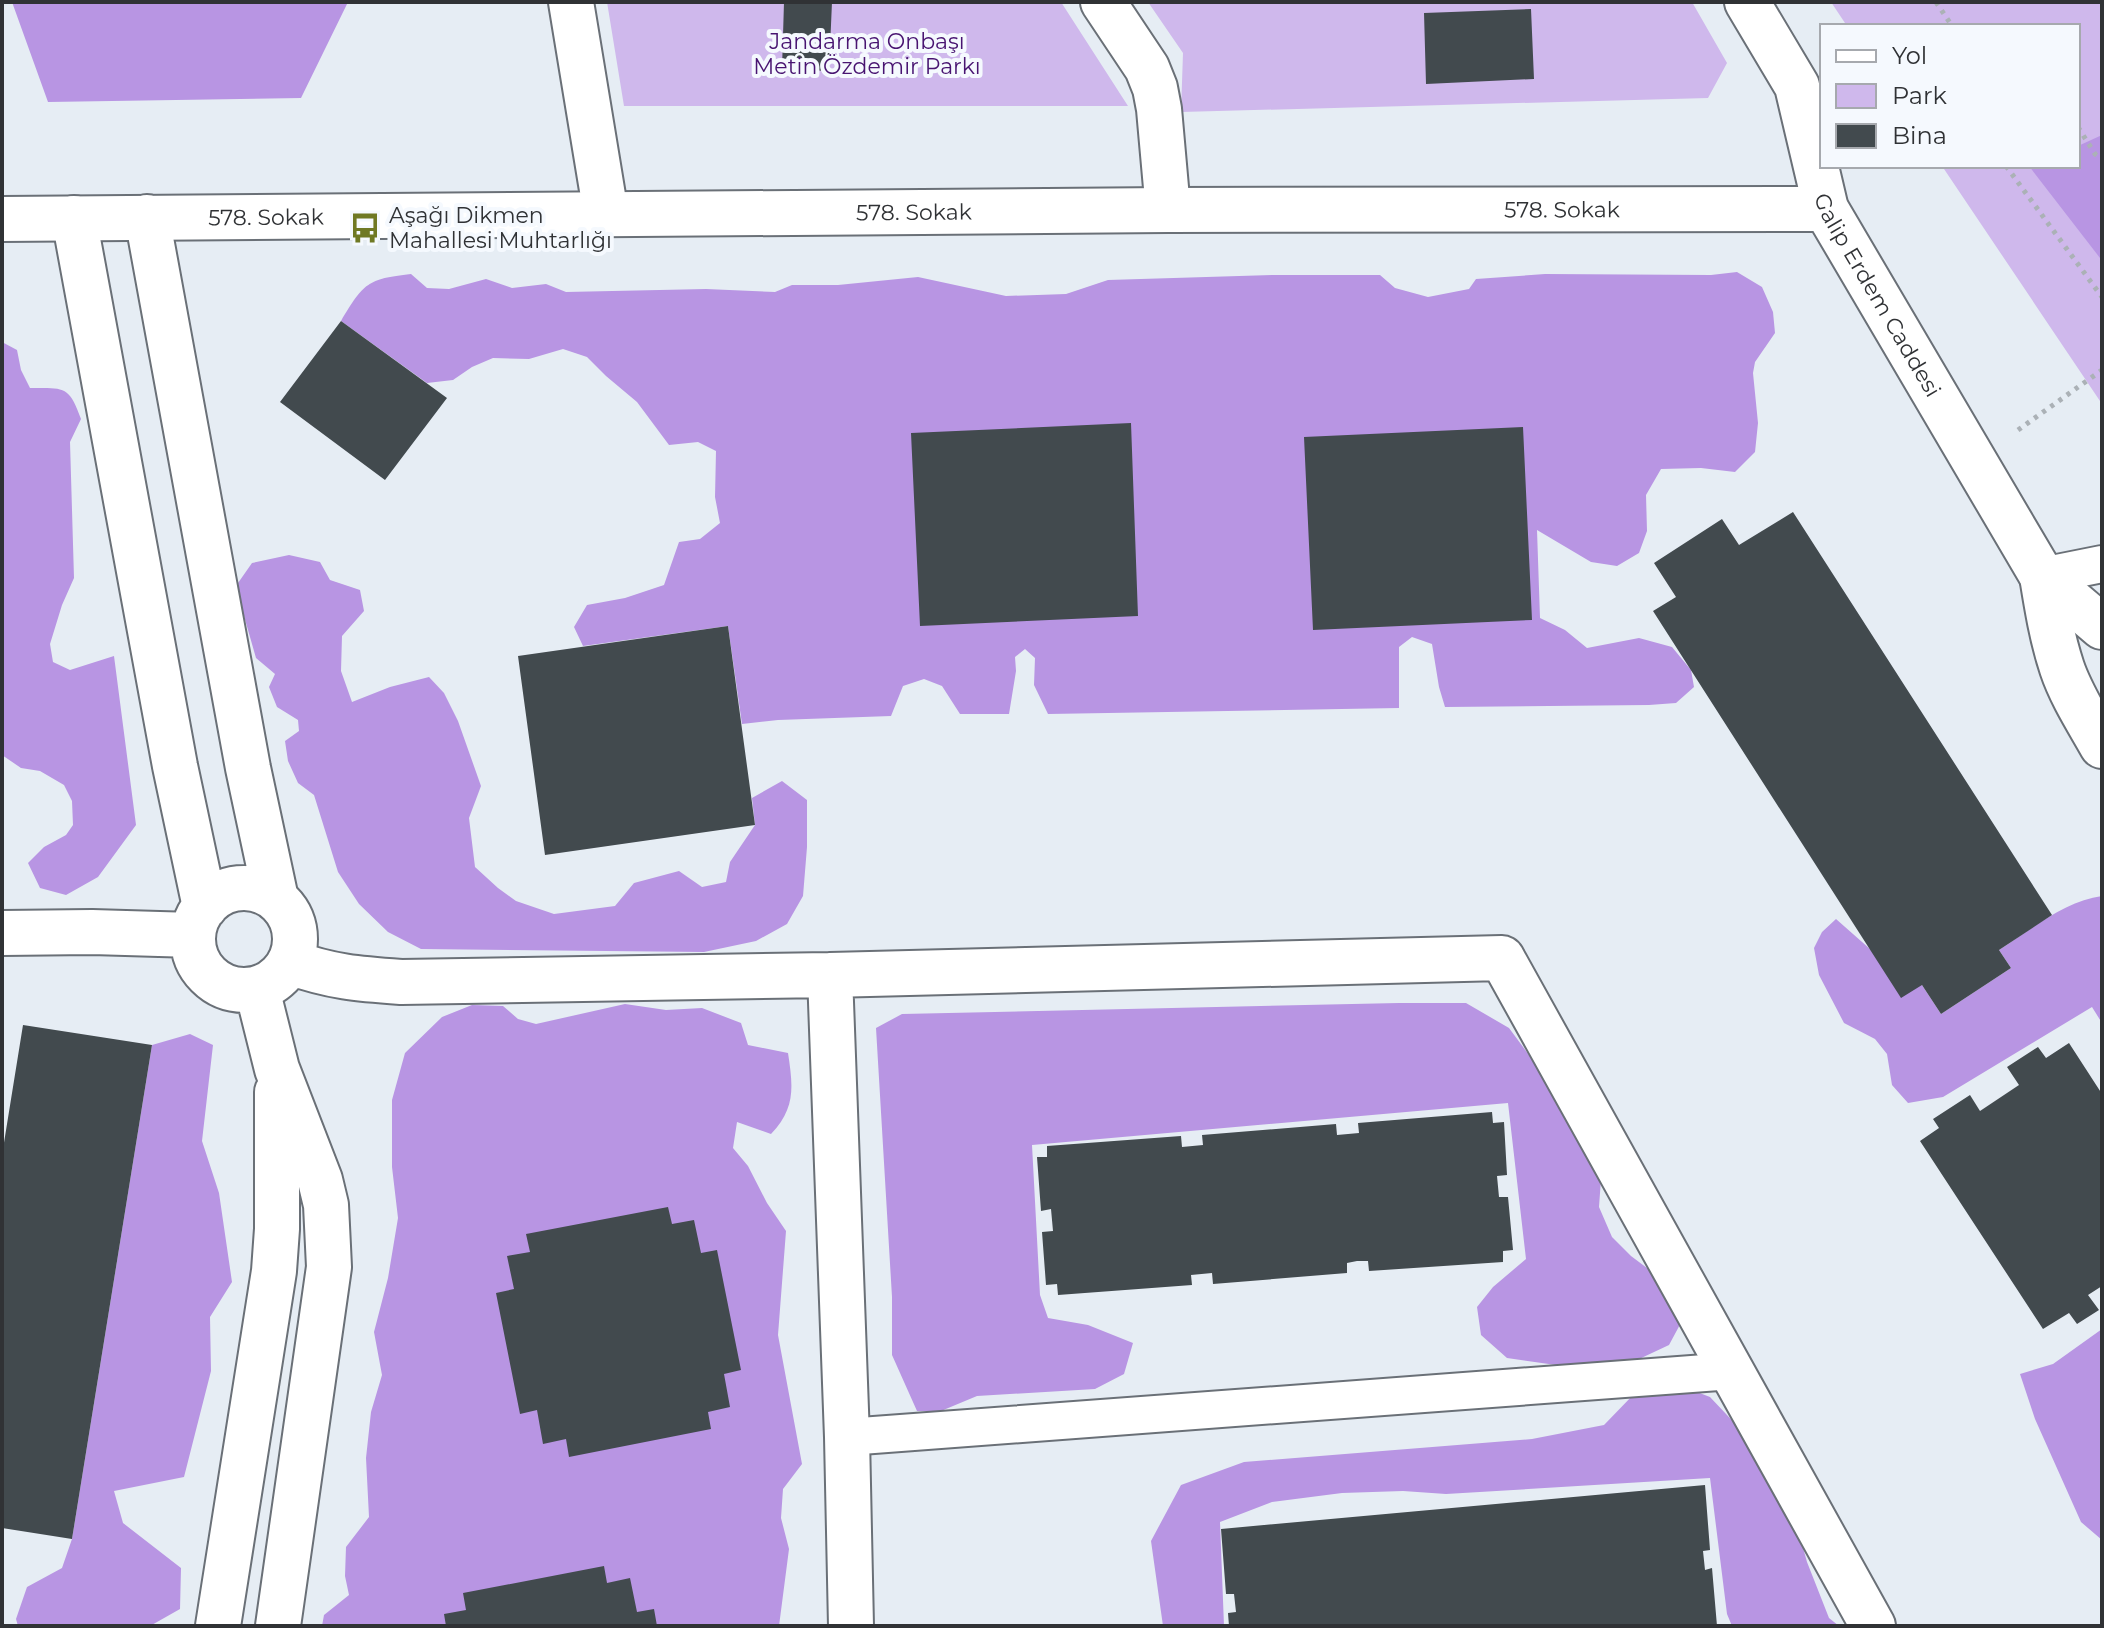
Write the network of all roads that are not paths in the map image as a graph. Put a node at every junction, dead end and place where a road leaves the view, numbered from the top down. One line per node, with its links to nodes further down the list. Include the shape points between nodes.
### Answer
1 (571, 2): 6 (street)
2 (1103, 2): 5 (street, via 1155,88)
3 (1747, 2): 4 (street, Galip Erdem Caddesi, via 1797,86)
4 (1826, 209): 5 (street, 578. Sokak); 11 (street, Galip Erdem Caddesi)
5 (1168, 210): 6 (street, 578. Sokak)
6 (606, 214): 7 (street, 578. Sokak)
7 (147, 217): 8 (street, 578. Sokak); 14 (street)
8 (74, 218): 9 (street, 578. Sokak); 15 (street)
9 (2, 219)
10 (2102, 564): 11 (lane)
11 (2042, 576): 12 (street); 13 (street, via 2063,670)
12 (2102, 627)
13 (2102, 746)
14 (276, 899): 15 (street, via 246,888 231,890 216,897); 18 (street, via 294,928 295,946)
15 (199, 921): 16 (street, via 92,932); 18 (street, via 195,951 211,978 241,991)
16 (2, 933)
17 (830, 975): 18 (street, via 401,982 316,972); 20 (street, via 1502,958); 21 (street)
18 (274, 976): 19 (street)
19 (277, 1069): 22 (street, via 277,1249); 23 (street, via 320,1180 330,1248)
20 (1732, 1371): 21 (lane); 25 (street)
21 (847, 1437): 24 (street)
22 (218, 1626)
23 (278, 1626)
24 (851, 1626)
25 (1873, 1626)

